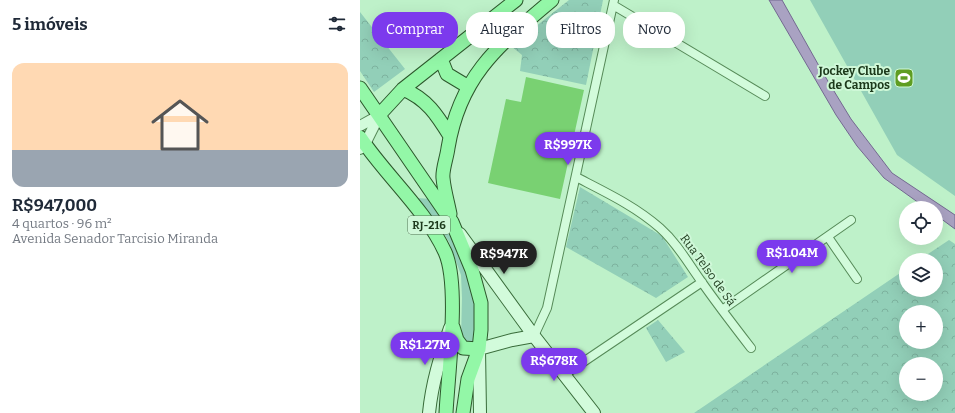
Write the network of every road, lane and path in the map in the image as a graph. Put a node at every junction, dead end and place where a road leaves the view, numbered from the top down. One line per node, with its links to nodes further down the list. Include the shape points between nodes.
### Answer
1 (516, 0): 4 (main road)
2 (552, 0): 5 (main road, via 494,51)
3 (614, 3): 8 (street); 13 (street)
4 (441, 59): 5 (main road, via 447,74); 7 (main road)
5 (467, 86): 11 (main road)
6 (360, 88): 9 (main road, RJ-216)
7 (403, 89): 9 (main road); 11 (main road, via 414,93 434,110)
8 (765, 96)
9 (380, 114): 10 (street); 12 (street); 15 (main road, RJ-216)
10 (360, 126)
11 (450, 136): 15 (main road, via 443,177)
12 (362, 143): 20 (main road, RJ-216, via 429,225 445,253 452,279)
13 (576, 177): 18 (street, Rua Telso de Sá, via 646,216 675,243); 21 (street, via 547,308)
14 (851, 220): 16 (street)
15 (453, 224): 21 (main road); 23 (main road, RJ-216, via 472,270 481,303)
16 (828, 237): 17 (street); 19 (street)
17 (857, 279)
18 (702, 282): 19 (street, Rua Telso de Sá); 24 (street)
19 (722, 310): 22 (street, Rua Telso de Sá)
20 (451, 323): 23 (main road, via 460,345 467,349); 25 (main road, via 437,366); 26 (main road, RJ-216)
21 (534, 336): 23 (main road); 24 (main road)
22 (751, 348)
23 (479, 349): 27 (main road, RJ-216, via 468,379); 28 (main road)
24 (564, 375): 29 (main road)
25 (429, 413)
26 (446, 413)
27 (463, 413)
28 (480, 413)
29 (594, 413)

